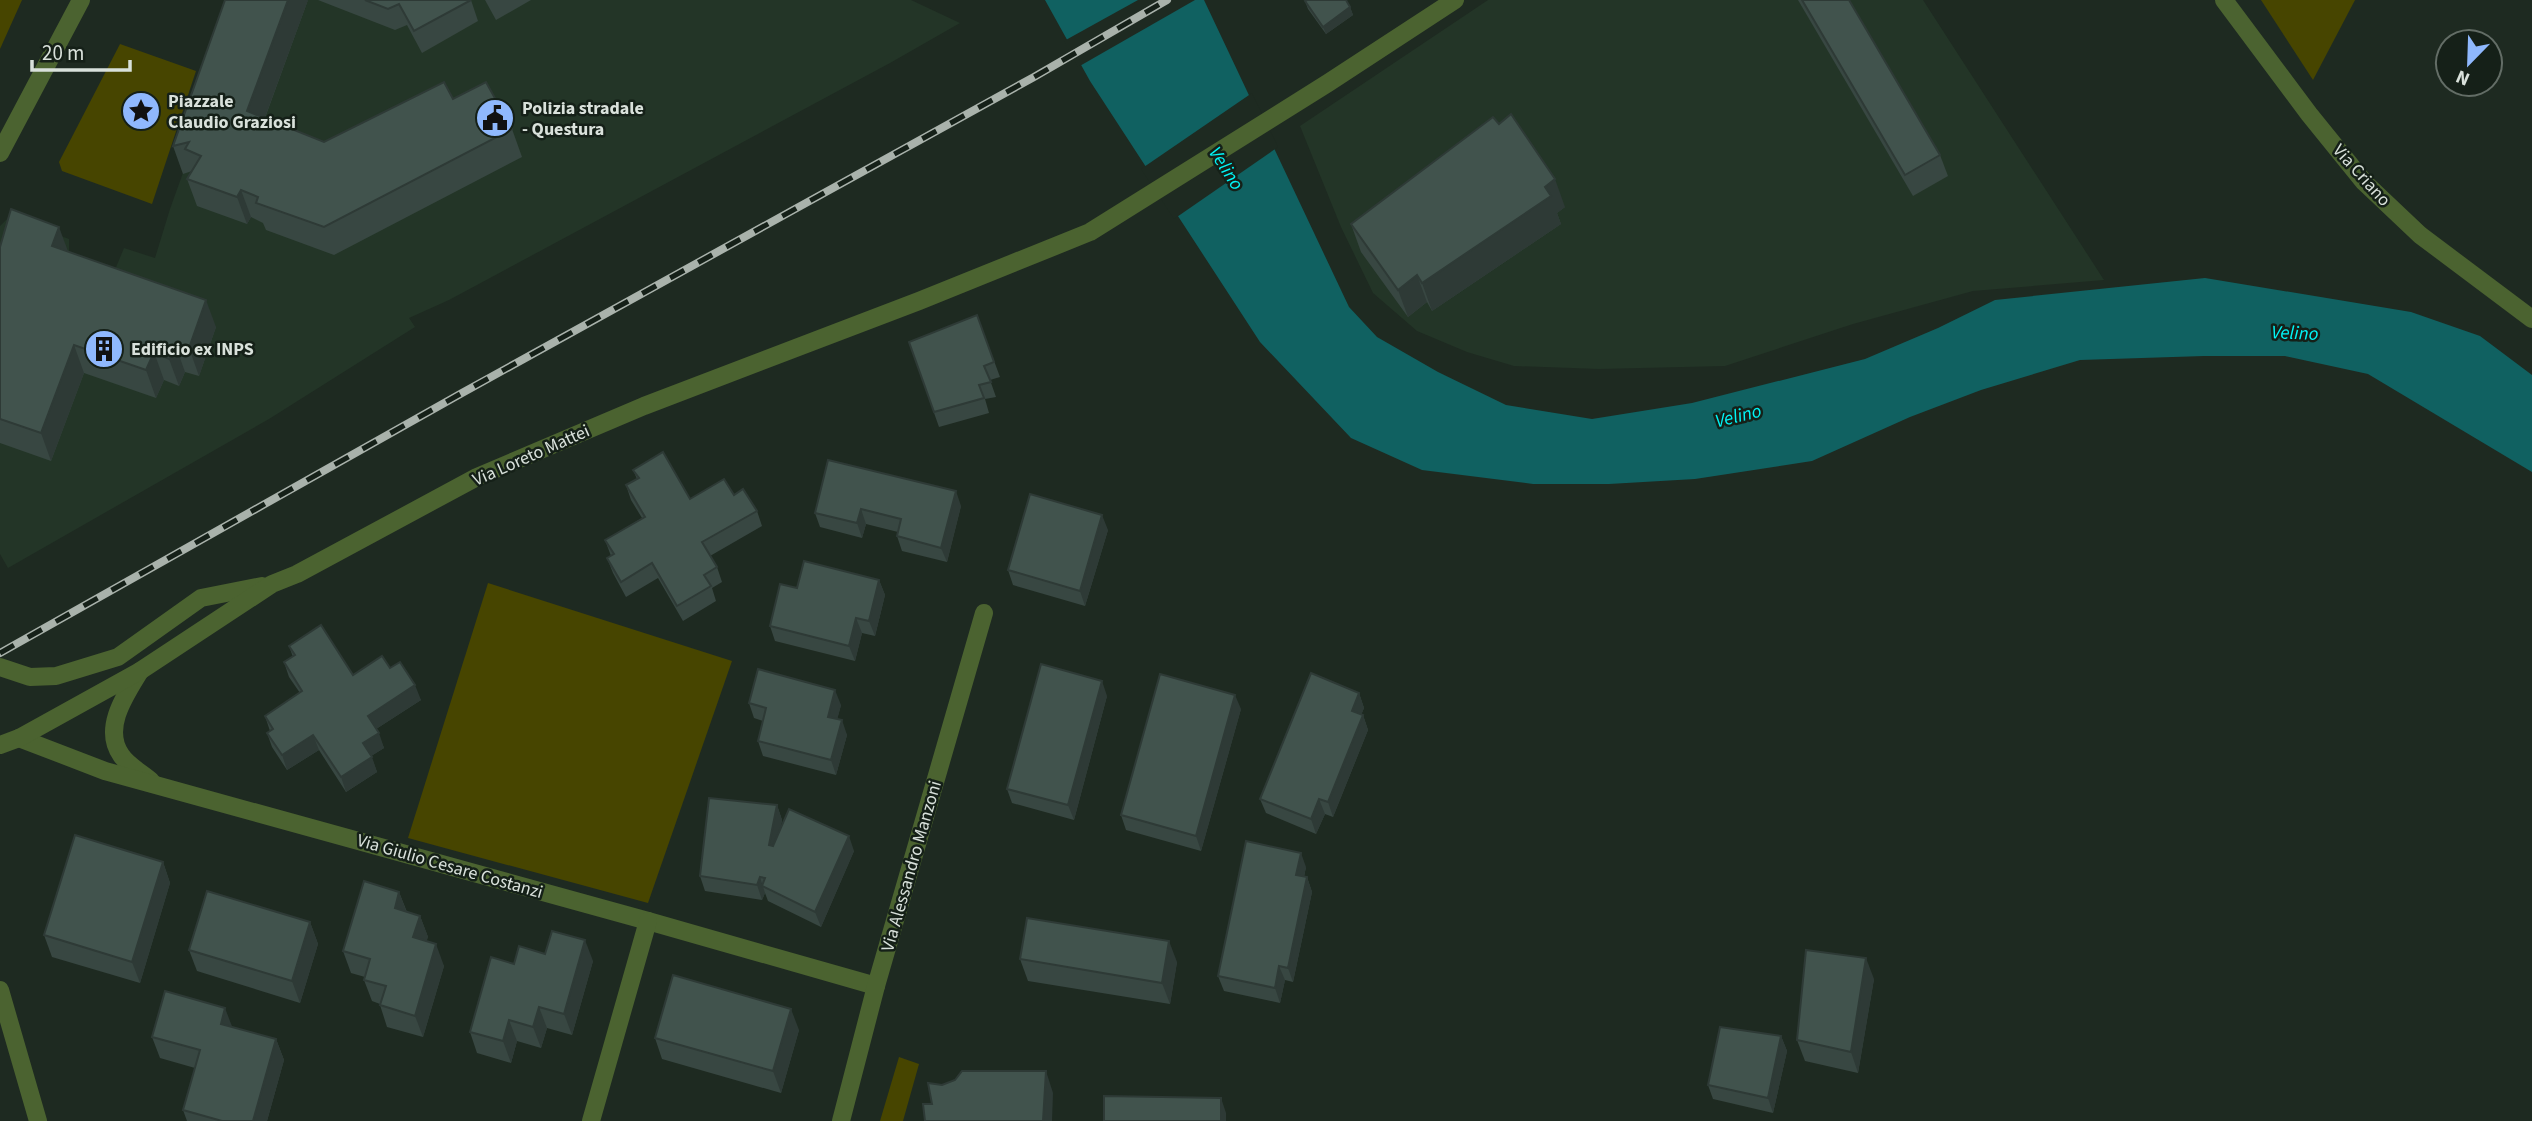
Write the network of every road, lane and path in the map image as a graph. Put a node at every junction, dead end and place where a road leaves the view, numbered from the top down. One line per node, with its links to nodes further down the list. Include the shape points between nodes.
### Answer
1 (81, 0): 4 (street)
2 (1455, 0): 6 (street, Via Loreto Mattei, via 1094,229 644,406 477,477)
3 (2224, 0): 5 (street, Via Criano, via 2364,183 2420,235)
4 (0, 153)
5 (2532, 319)
6 (272, 584): 8 (street, via 201,598 118,657 55,676 30,677); 9 (street, Via Loreto Mattei)
7 (984, 613): 14 (street, Via Alessandro Manzoni)
8 (0, 667)
9 (140, 671): 10 (street, Via Loreto Mattei); 12 (street, Via Giulio Cesare Costanzi, via 118,709 114,733 120,754)
10 (19, 738): 11 (street, Via Loreto Mattei); 12 (street, via 105,771)
11 (0, 746)
12 (153, 783): 13 (street, Via Giulio Cesare Costanzi)
13 (648, 921): 14 (street, Via Giulio Cesare Costanzi); 17 (street)
14 (876, 986): 18 (street, Via Alessandro Manzoni)
15 (0, 990): 16 (street)
16 (38, 1121)
17 (591, 1121)
18 (841, 1121)

